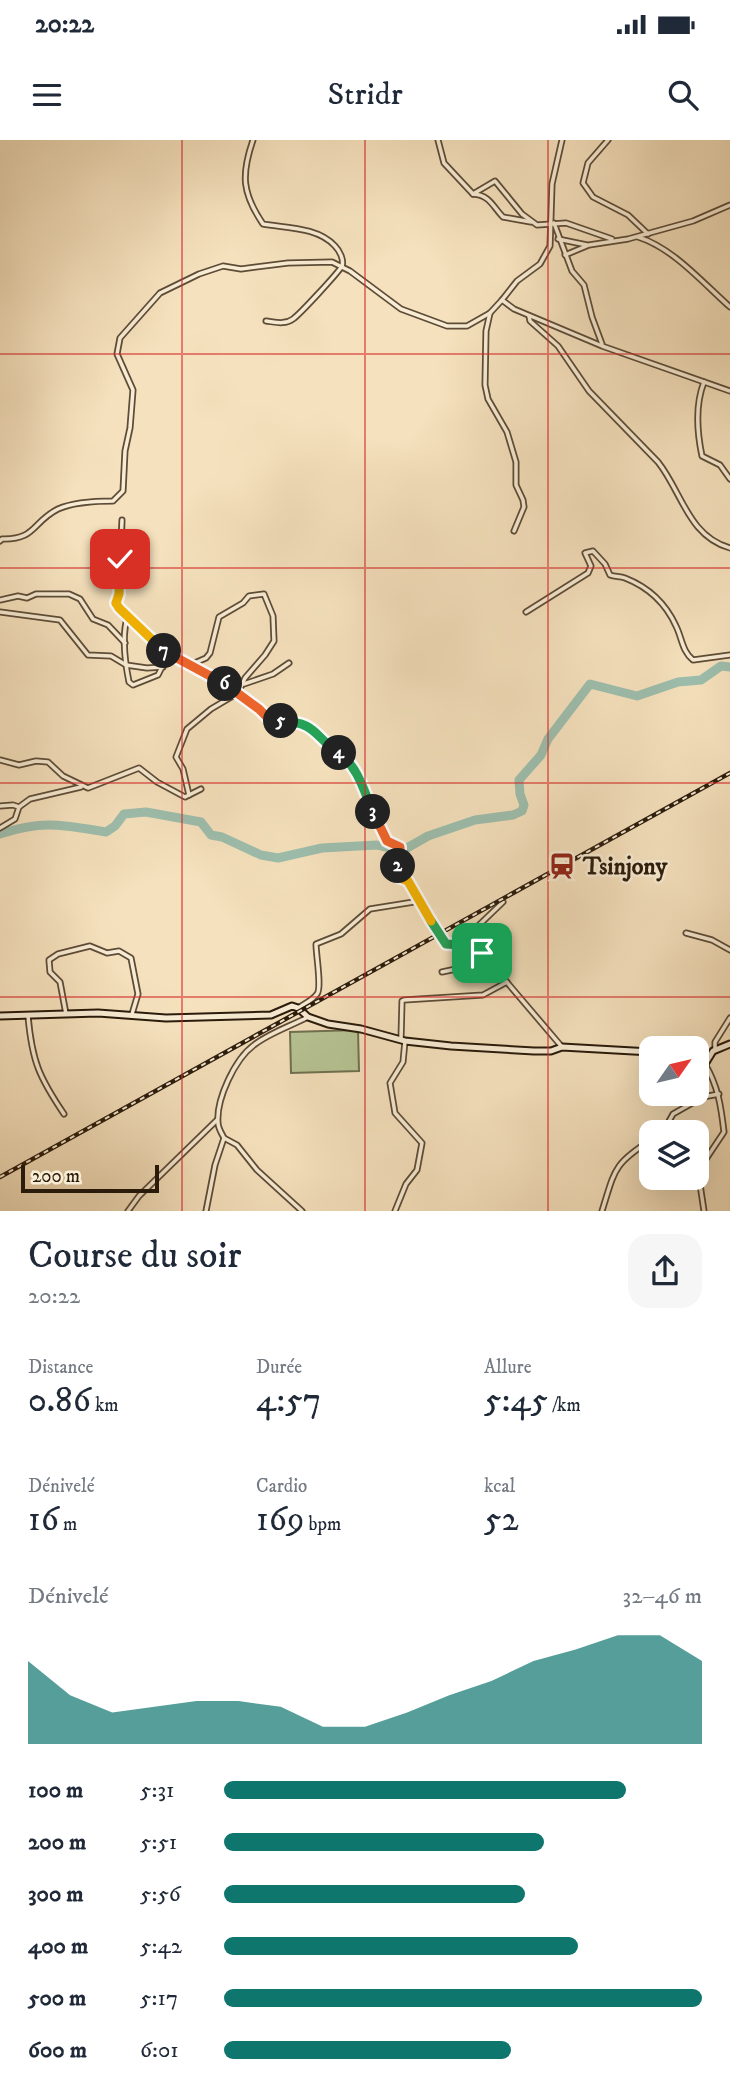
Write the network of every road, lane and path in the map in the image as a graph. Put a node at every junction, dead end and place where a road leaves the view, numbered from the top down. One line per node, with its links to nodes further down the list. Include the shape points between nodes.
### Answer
1 (253, 140): 15 (street, via 244,181 249,203 263,224 297,228 327,239 336,247)
2 (438, 140): 5 (street, via 444,163)
3 (562, 140): 8 (street, via 552,184)
4 (608, 140): 9 (street, via 588,163 583,183 593,197 628,215)
5 (473, 194): 7 (street, via 491,200 503,217); 7 (street, via 497,182)
6 (730, 205): 9 (street)
7 (532, 223): 8 (street)
8 (552, 223): 11 (street); 12 (street, via 574,225); 16 (street, via 545,258 510,287)
9 (648, 234): 10 (street)
10 (638, 237): 12 (street); 17 (street, via 666,251)
11 (558, 239): 13 (street); 14 (street)
12 (613, 240): 13 (street)
13 (589, 245): 14 (street)
14 (565, 256): 21 (street, via 584,285)
15 (342, 266): 18 (street, via 401,310 447,326 467,326); 20 (street, via 292,320); 27 (street, via 317,262 241,269 223,266 160,293 120,338 117,354 133,390 123,491 113,501 60,508 32,533)
16 (502, 300): 18 (street); 19 (street)
17 (730, 307)
18 (490, 313): 26 (street, via 485,385 516,463 516,485 524,507)
19 (529, 316): 21 (street); 28 (street, via 558,346 583,384 659,461 691,520 708,537)
20 (266, 321)
21 (603, 346): 22 (street)
22 (704, 382): 23 (street); 24 (street, via 698,418 702,456 720,466)
23 (730, 391)
24 (730, 479)
25 (122, 520): 32 (street, via 116,603)
26 (514, 531)
27 (0, 541)
28 (730, 548)
29 (0, 600): 33 (street, via 69,594 80,599 93,618 116,631)
30 (0, 612): 37 (street, via 60,620 88,655 111,656)
31 (526, 612): 35 (street, via 588,573 591,566 585,553 593,551 610,575 651,592 675,622 693,660)
32 (128, 615): 33 (street); 34 (street)
33 (126, 645): 37 (street)
34 (168, 654): 38 (street); 39 (street)
35 (730, 655)
36 (289, 663): 40 (street)
37 (126, 664): 39 (street); 39 (street, via 133,685 158,675)
38 (189, 665): 40 (street, via 210,653 219,617 249,596 264,594 273,616 274,641); 41 (street)
39 (163, 667)
40 (242, 685): 41 (street)
41 (238, 693): 45 (street, via 182,735 175,754); 49 (street, via 271,721 316,730 327,746 348,760 386,840 400,849 395,857 398,877 408,881)
42 (0, 760): 43 (street, via 19,765 48,762)
43 (83, 787): 45 (street, via 139,768 175,792); 47 (street, via 30,799)
44 (201, 789): 45 (street)
45 (189, 795)
46 (0, 806): 47 (street)
47 (19, 807): 48 (street, via 15,819)
48 (0, 828)
49 (420, 901): 52 (street, via 443,942); 57 (street, via 370,909 341,934 316,944 320,986 317,994)
50 (503, 902): 52 (street, via 478,926)
51 (686, 933): 53 (street)
52 (481, 946): 54 (street)
53 (730, 950)
54 (482, 953): 55 (street); 56 (street)
55 (442, 972)
56 (507, 982): 64 (street, via 483,995 402,1001); 66 (street)
57 (298, 1007): 59 (street, via 271,1015 166,1018); 62 (street)
58 (66, 1014): 59 (street); 59 (street, via 60,982 50,972 49,960 90,946 131,958 138,994); 61 (street)
59 (132, 1014)
60 (0, 1016): 61 (street)
61 (28, 1016): 72 (street, via 33,1058)
62 (308, 1017): 64 (street); 73 (street, via 256,1043 243,1055 229,1080)
63 (730, 1018): 67 (street)
64 (403, 1040): 66 (street, via 534,1051); 80 (street, via 403,1062 390,1083 394,1108 422,1149 417,1170)
65 (730, 1044): 67 (street)
66 (562, 1047): 68 (street)
67 (715, 1050): 69 (street)
68 (639, 1051)
69 (709, 1055)
70 (709, 1071): 71 (street)
71 (719, 1094): 74 (street, via 703,1097); 82 (street, via 724,1132 698,1171)
72 (64, 1115)
73 (218, 1119): 75 (street); 77 (street)
74 (670, 1120)
75 (224, 1138): 78 (street); 79 (street)
76 (639, 1148): 81 (street, via 617,1166)
77 (128, 1211)
78 (206, 1211)
79 (302, 1211)
80 (395, 1211)
81 (602, 1211)
82 (704, 1211)

